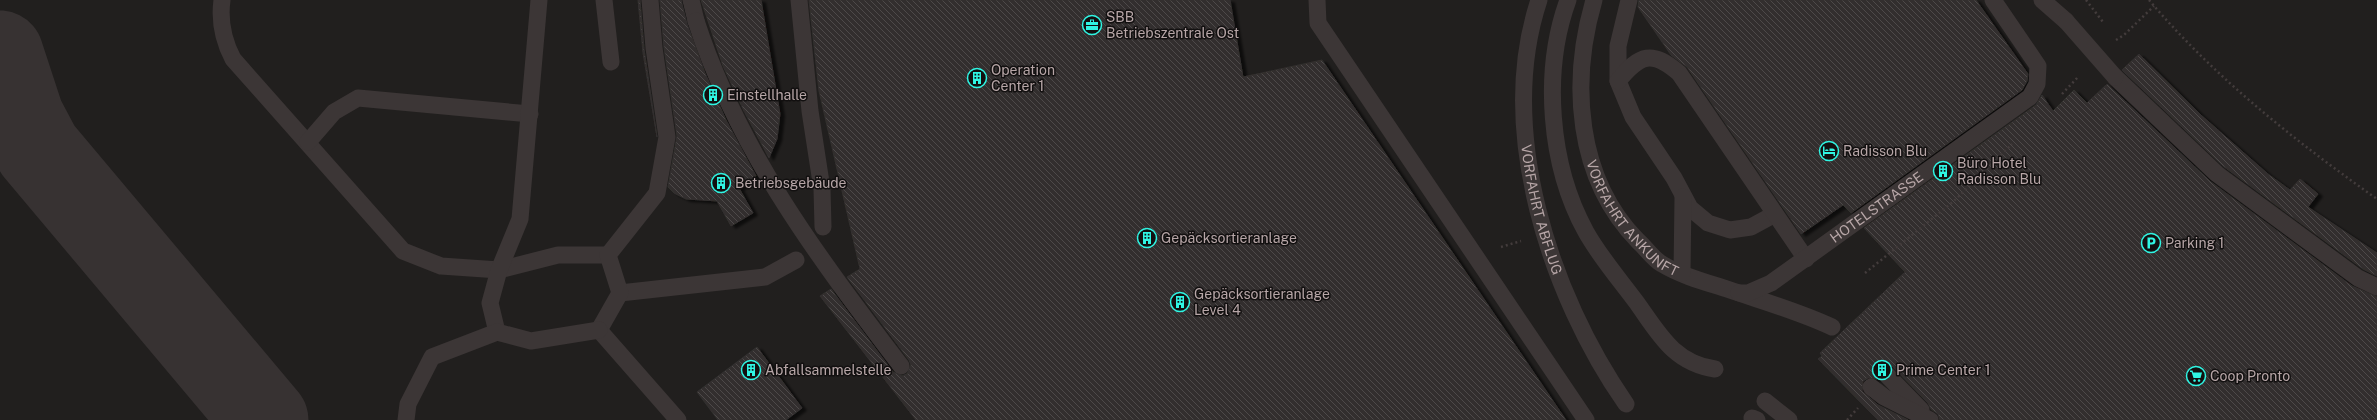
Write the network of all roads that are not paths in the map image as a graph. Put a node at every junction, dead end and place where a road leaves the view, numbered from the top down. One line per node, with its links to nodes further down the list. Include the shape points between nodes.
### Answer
1 (222, 0): 19 (lane, via 222,33 233,59)
2 (539, 0): 18 (lane)
3 (604, 0): 16 (lane)
4 (650, 0): 23 (lane, via 667,137 657,193)
5 (691, 0): 34 (lane, bridge, via 707,55 737,121 784,204 811,247)
6 (799, 0): 22 (lane, via 810,111 822,189)
7 (1317, 0): 42 (lane, via 1318,23)
8 (1539, 0): 39 (lane, VORFAHRT ABFLUG, via 1527,41 1523,73 1522,104 1531,173 1546,236 1561,282 1594,355)
9 (1568, 0): 35 (lane, via 1562,15 1558,40 1553,97 1559,154 1573,204 1598,250 1666,343 1694,365)
10 (1629, 0): 17 (lane, via 1618,46)
11 (1993, 0): 24 (lane, HOTELSTRASSE, via 2038,66 2035,91 2024,102)
12 (2042, 0): 15 (lane)
13 (2052, 0): 15 (lane)
14 (1592, 7): 27 (lane, VORFAHRT ANKUNFT, via 1585,38 1581,93 1584,126 1593,170 1617,216 1661,263)
15 (2066, 21): 28 (lane, bridge, via 2114,77 2217,174 2358,278)
16 (611, 62)
17 (1618, 81): 20 (lane, via 1633,117 1674,178); 21 (lane, via 1631,66 1647,58 1663,60 1679,73)
18 (530, 114): 19 (lane, via 358,98 334,112); 26 (lane, via 520,219)
19 (308, 142): 26 (lane, via 403,251 441,266)
20 (1683, 197): 21 (lane, via 1697,217 1720,228 1741,230 1761,223); 27 (lane)
21 (1774, 214): 24 (lane)
22 (822, 227)
23 (608, 255): 26 (lane, via 558,256); 29 (lane)
24 (1806, 259): 30 (lane, HOTELSTRASSE, via 1759,290)
25 (796, 260): 29 (lane, via 765,277)
26 (499, 270): 33 (lane, via 490,303)
27 (1682, 273): 30 (lane, VORFAHRT ANKUNFT)
28 (2377, 286)
29 (620, 293): 32 (lane)
30 (1739, 293): 31 (lane, VORFAHRT ANKUNFT, via 1798,312)
31 (1832, 327)
32 (599, 330): 33 (lane, via 531,341); 41 (lane)
33 (497, 332): 40 (lane, via 432,357 408,404)
34 (901, 366)
35 (1714, 369)
36 (1884, 372): 44 (lane)
37 (1871, 387): 44 (lane, via 1884,397)
38 (1765, 402): 43 (lane)
39 (1626, 404)
40 (406, 420)
41 (678, 420)
42 (1586, 420)
43 (1789, 420)
44 (1930, 420)

